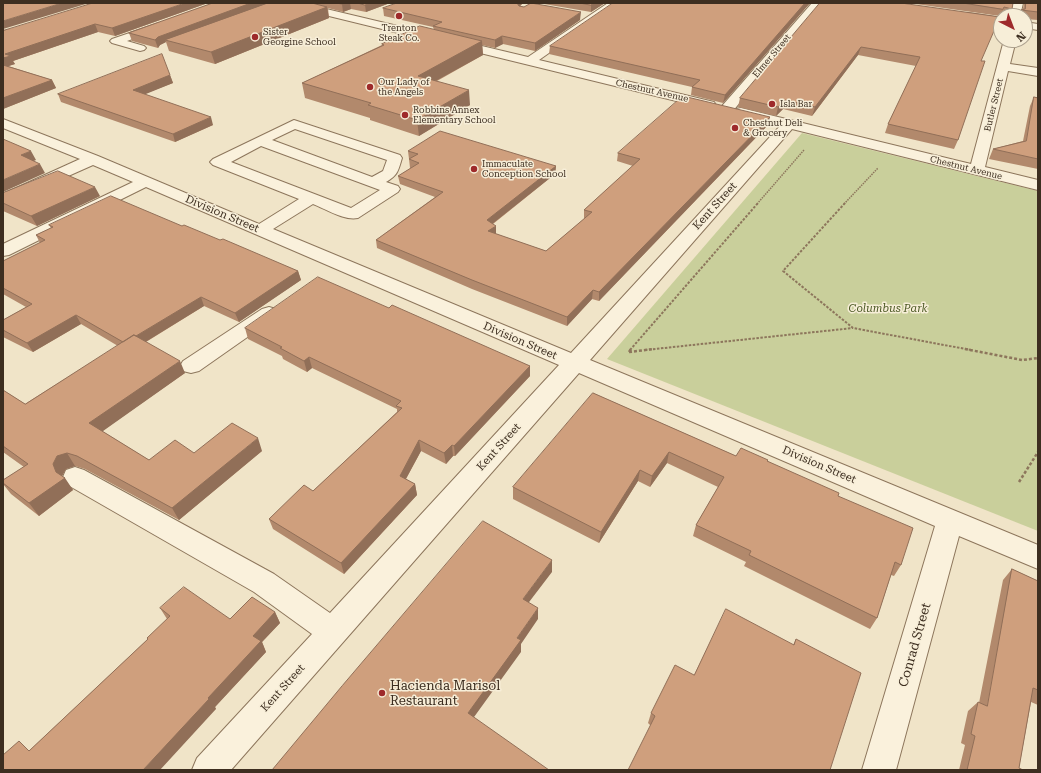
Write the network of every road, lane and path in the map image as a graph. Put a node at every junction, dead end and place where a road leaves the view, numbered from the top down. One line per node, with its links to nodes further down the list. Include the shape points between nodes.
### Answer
1 (318, 3): 5 (street)
2 (615, 3): 9 (street)
3 (817, 3): 20 (street, Elmer Street)
4 (284, 4): 5 (street, Chestnut Avenue)
5 (307, 7): 10 (street, Chestnut Avenue)
6 (378, 13): 10 (street)
7 (960, 15): 11 (street)
8 (579, 16): 9 (street)
9 (593, 18): 15 (street)
10 (360, 20): 15 (street, Chestnut Avenue)
11 (993, 20)
12 (173, 21): 13 (street, via 116,41)
13 (140, 48)
14 (1008, 48): 16 (street, Butler Street)
15 (529, 62): 18 (street, Chestnut Avenue)
16 (1003, 67): 17 (street); 27 (street, Butler Street)
17 (1038, 72)
18 (626, 85): 19 (street); 20 (street, Chestnut Avenue)
19 (612, 95)
20 (727, 109): 21 (street, Chestnut Avenue)
21 (789, 124): 27 (street, Chestnut Avenue); 40 (street, Kent Street)
22 (5, 125): 25 (street, Division Street)
23 (260, 141): 29 (street); 29 (street, via 294,124 395,158 390,173); 31 (street, via 218,162)
24 (807, 147): 38 (path, via 629,352)
25 (93, 159): 28 (street, Division Street); 32 (street)
26 (881, 165): 38 (path, via 783,271)
27 (977, 170): 30 (street, Chestnut Avenue)
28 (146, 181): 33 (street, Division Street); 34 (street)
29 (374, 182): 31 (street, via 392,189 352,214)
30 (1038, 185)
31 (312, 198): 33 (street)
32 (3, 200)
33 (260, 230): 35 (street, Division Street)
34 (3, 251)
35 (339, 264): 36 (street); 40 (street, Division Street)
36 (320, 277)
37 (282, 304): 41 (street)
38 (853, 328): 39 (path, via 1022,360)
39 (1038, 358)
40 (574, 363): 45 (street, Division Street); 47 (street, Kent Street)
41 (192, 366)
42 (1038, 452): 44 (path)
43 (75, 477): 47 (street, via 264,583)
44 (1019, 482)
45 (950, 520): 46 (street, Division Street); 49 (street, Conrad Street)
46 (1038, 557)
47 (333, 632): 48 (street, Kent Street)
48 (210, 770)
49 (879, 770)

